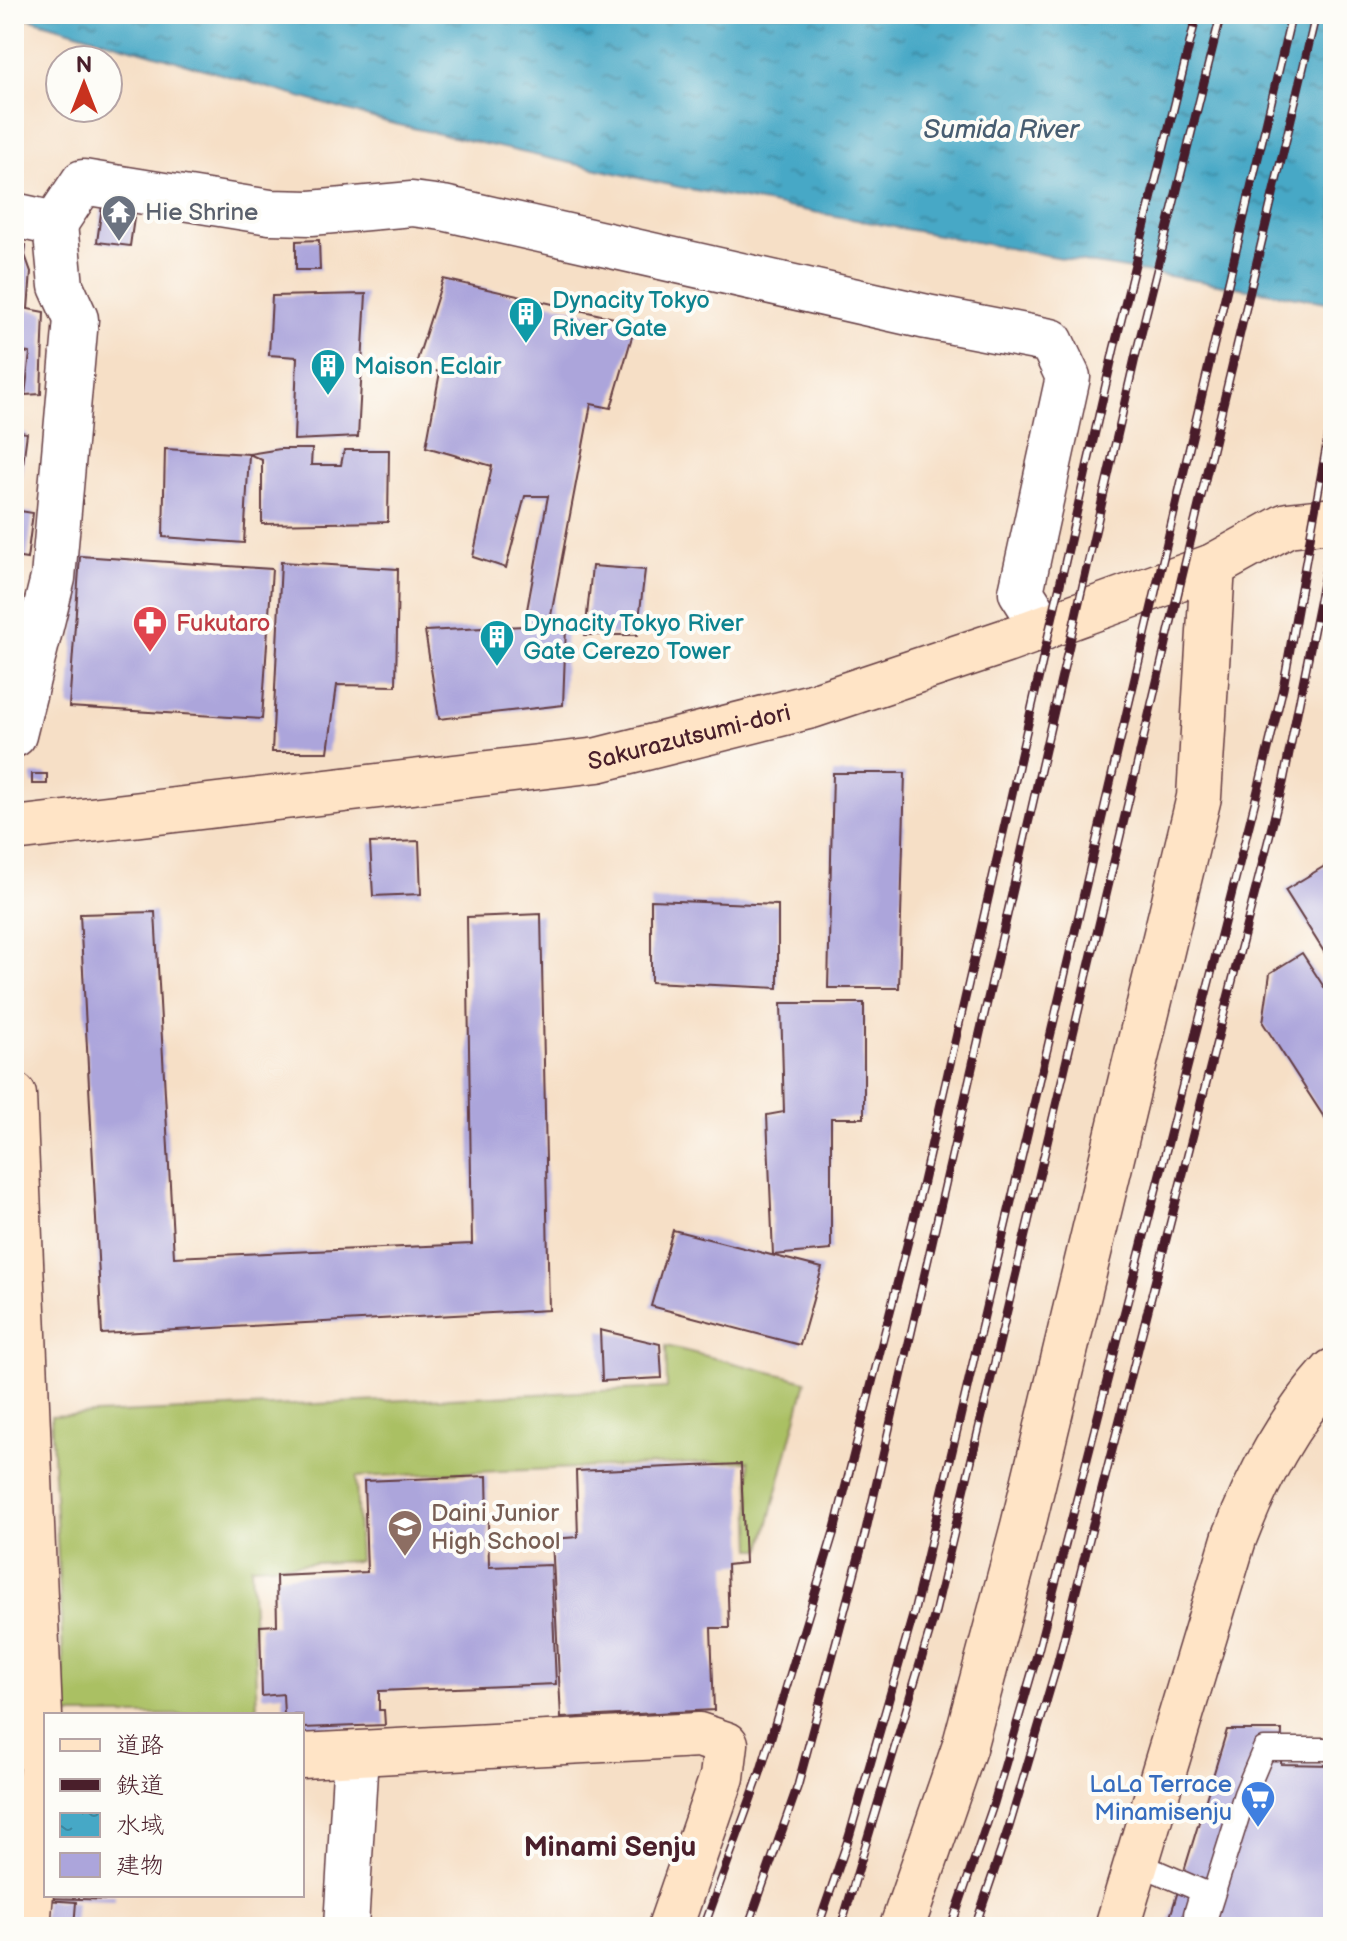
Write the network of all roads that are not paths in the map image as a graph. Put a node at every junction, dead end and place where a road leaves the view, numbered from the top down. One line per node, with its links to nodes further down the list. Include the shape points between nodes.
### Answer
1 (34, 219): 4 (street, via 83,182 270,212 412,204 1051,341 1068,377 1021,592); 5 (street, via 76,319 53,578)
2 (1333, 520): 3 (street, Sakurazutsumi-dori, via 1287,525)
3 (1213, 566): 4 (street, Sakurazutsumi-dori); 20 (street, via 1199,797 1019,1541 964,1748)
4 (1044, 628): 6 (street, Sakurazutsumi-dori, via 812,706 598,760)
5 (14, 735)
6 (14, 829)
7 (14, 1095): 8 (street)
8 (18, 1282): 10 (street)
9 (1333, 1371): 16 (street, via 1276,1446 1252,1491 1196,1658)
10 (21, 1423): 11 (street)
11 (23, 1545): 15 (street)
12 (1333, 1749): 23 (lane, via 1264,1749)
13 (356, 1754): 14 (street); 18 (street); 19 (street, via 699,1735 726,1744 722,1777)
14 (304, 1756)
15 (34, 1764): 17 (street)
16 (1137, 1863): 21 (street); 22 (lane, via 1202,1891)
17 (28, 1927)
18 (346, 1927)
19 (670, 1927)
20 (902, 1927)
21 (1117, 1927)
22 (1191, 1927)
23 (1203, 1927)

